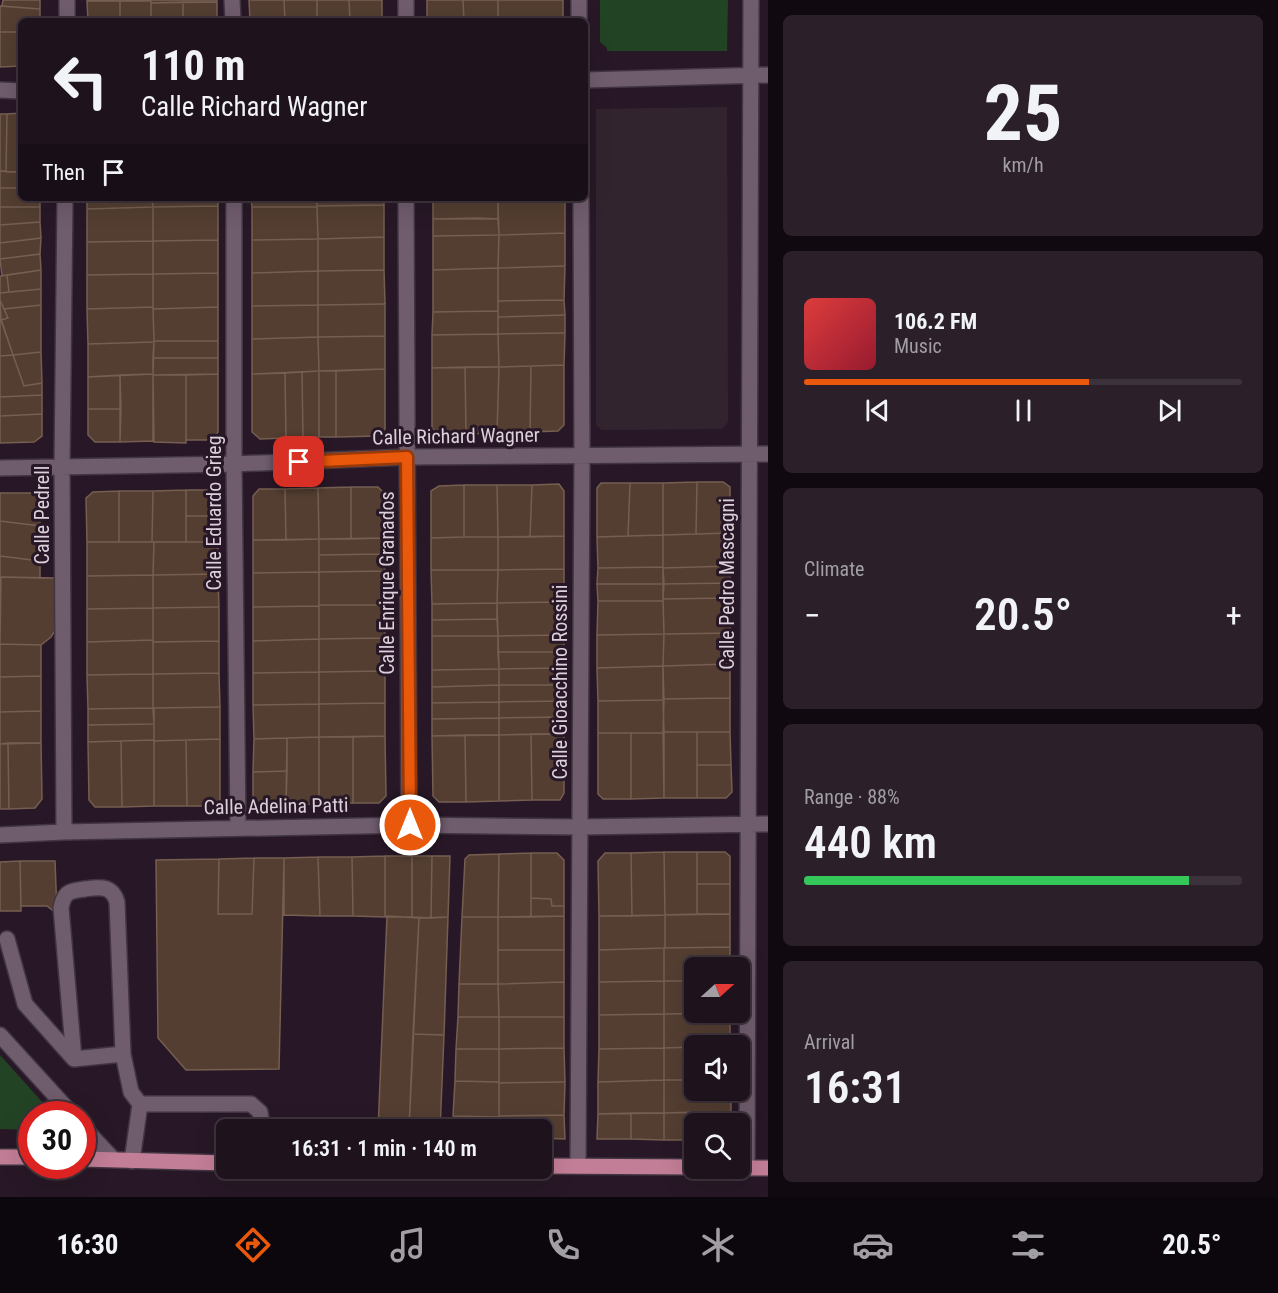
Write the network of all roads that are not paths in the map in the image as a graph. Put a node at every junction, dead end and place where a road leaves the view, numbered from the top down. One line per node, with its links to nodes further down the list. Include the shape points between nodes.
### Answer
1 (67, 0): 6 (street)
2 (232, 0): 7 (street)
3 (406, 0): 8 (street)
4 (579, 0): 9 (street)
5 (751, 0): 11 (street, Calle Pedro Mascagni)
6 (67, 18)
7 (232, 18)
8 (406, 18)
9 (579, 18)
10 (768, 75): 11 (street)
11 (751, 76): 12 (street); 19 (street, Calle Pedro Mascagni)
12 (588, 80)
13 (0, 90): 14 (street)
14 (18, 91)
15 (65, 201): 24 (street, Calle Pedrell)
16 (234, 201): 23 (street, Calle Eduardo Grieg)
17 (406, 201): 22 (street, Calle Enrique Granados)
18 (581, 201): 21 (street, Calle Gioacchino Rossini)
19 (748, 454): 20 (street, Calle Richard Wagner); 21 (street, Calle Richard Wagner); 26 (street, Calle Pedro Mascagni)
20 (768, 454)
21 (582, 455): 22 (street, Calle Richard Wagner); 29 (street, Calle Gioacchino Rossini)
22 (407, 457): 23 (street, Calle Richard Wagner); 28 (street, Calle Enrique Granados)
23 (234, 464): 24 (street, Calle Richard Wagner); 30 (street, Calle Eduardo Grieg)
24 (62, 467): 25 (street, Calle Richard Wagner); 31 (street, Calle Pedrell)
25 (0, 468)
26 (748, 824): 27 (street, Calle Adelina Patti); 29 (street, Calle Adelina Patti); 39 (street, Calle Pedro Mascagni)
27 (768, 824)
28 (410, 825): 29 (street, Calle Adelina Patti); 30 (street, Calle Adelina Patti)
29 (580, 827): 49 (street, Calle Gioacchino Rossini)
30 (238, 828): 31 (street, Calle Adelina Patti)
31 (64, 832): 32 (street, Calle Adelina Patti)
32 (0, 835)
33 (7, 939): 36 (street, via 25,1004)
34 (0, 1035): 37 (street)
35 (123, 1054): 36 (street); 36 (street, via 117,902 112,891 99,887 70,892 62,901); 38 (street, via 131,1092)
36 (74, 1059)
37 (60, 1101)
38 (140, 1104): 40 (street, via 251,1104); 46 (street)
39 (744, 1113)
40 (261, 1119)
41 (96, 1141): 45 (street)
42 (0, 1157): 43 (main road)
43 (18, 1157)
44 (96, 1159): 45 (main road)
45 (113, 1160): 46 (main road)
46 (132, 1161): 47 (main road)
47 (216, 1163)
48 (552, 1166): 49 (main road)
49 (578, 1166): 50 (main road)
50 (684, 1167)
51 (750, 1168): 52 (main road)
52 (768, 1168)

